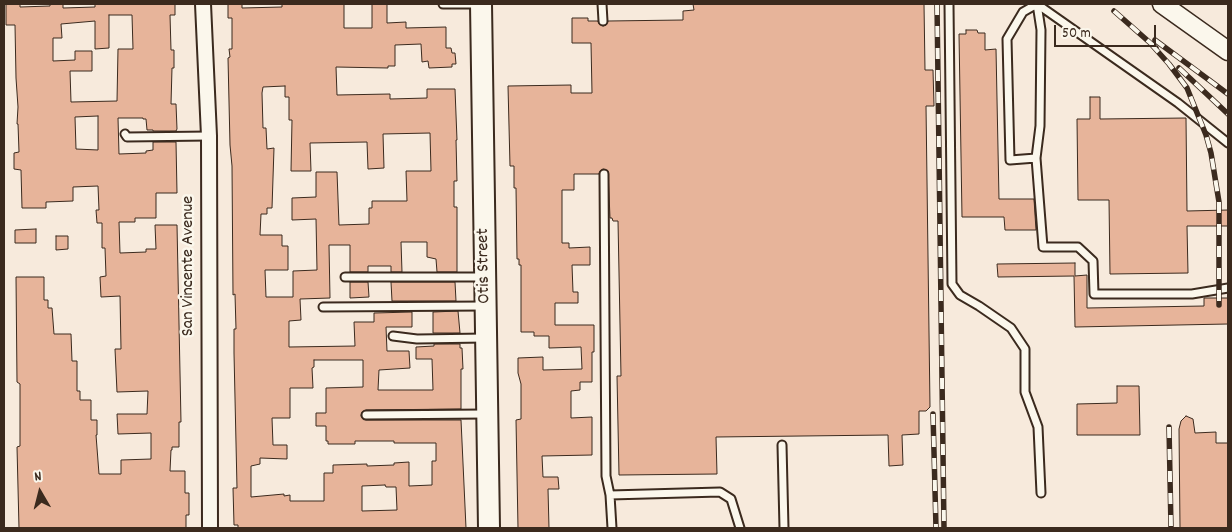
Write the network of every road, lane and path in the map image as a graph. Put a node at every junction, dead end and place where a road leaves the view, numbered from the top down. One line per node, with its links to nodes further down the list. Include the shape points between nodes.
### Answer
1 (203, 4): 11 (street, San Vincente Avenue)
2 (443, 4): 3 (lane)
3 (481, 4): 16 (main road, Otis Street)
4 (602, 4): 8 (lane)
5 (948, 4): 25 (lane, via 952,284 960,295 1011,328 1025,349 1025,392 1038,428)
6 (1037, 4): 12 (lane, via 1178,103); 13 (lane, via 1041,50 1040,126); 13 (lane, via 1023,12 1007,39 1010,160)
7 (1162, 4): 9 (street)
8 (603, 21)
9 (1228, 51)
10 (124, 134): 11 (lane, via 127,137)
11 (209, 136): 27 (street, San Vincente Avenue)
12 (1228, 143)
13 (1036, 158): 17 (lane, via 1043,247 1078,247 1093,261 1094,294 1192,294)
14 (604, 174): 26 (lane, via 606,476)
15 (345, 276): 16 (lane)
16 (485, 277): 18 (main road, Otis Street)
17 (1228, 288)
18 (486, 306): 19 (lane); 21 (main road, Otis Street)
19 (323, 307)
20 (393, 336): 21 (lane)
21 (486, 338): 22 (main road, Otis Street)
22 (487, 414): 23 (lane); 28 (main road, Otis Street)
23 (366, 415)
24 (782, 445): 31 (lane)
25 (1041, 493)
26 (610, 495): 29 (lane); 30 (lane, via 720,492 731,499)
27 (210, 528)
28 (489, 528)
29 (612, 528)
30 (740, 528)
31 (784, 528)

